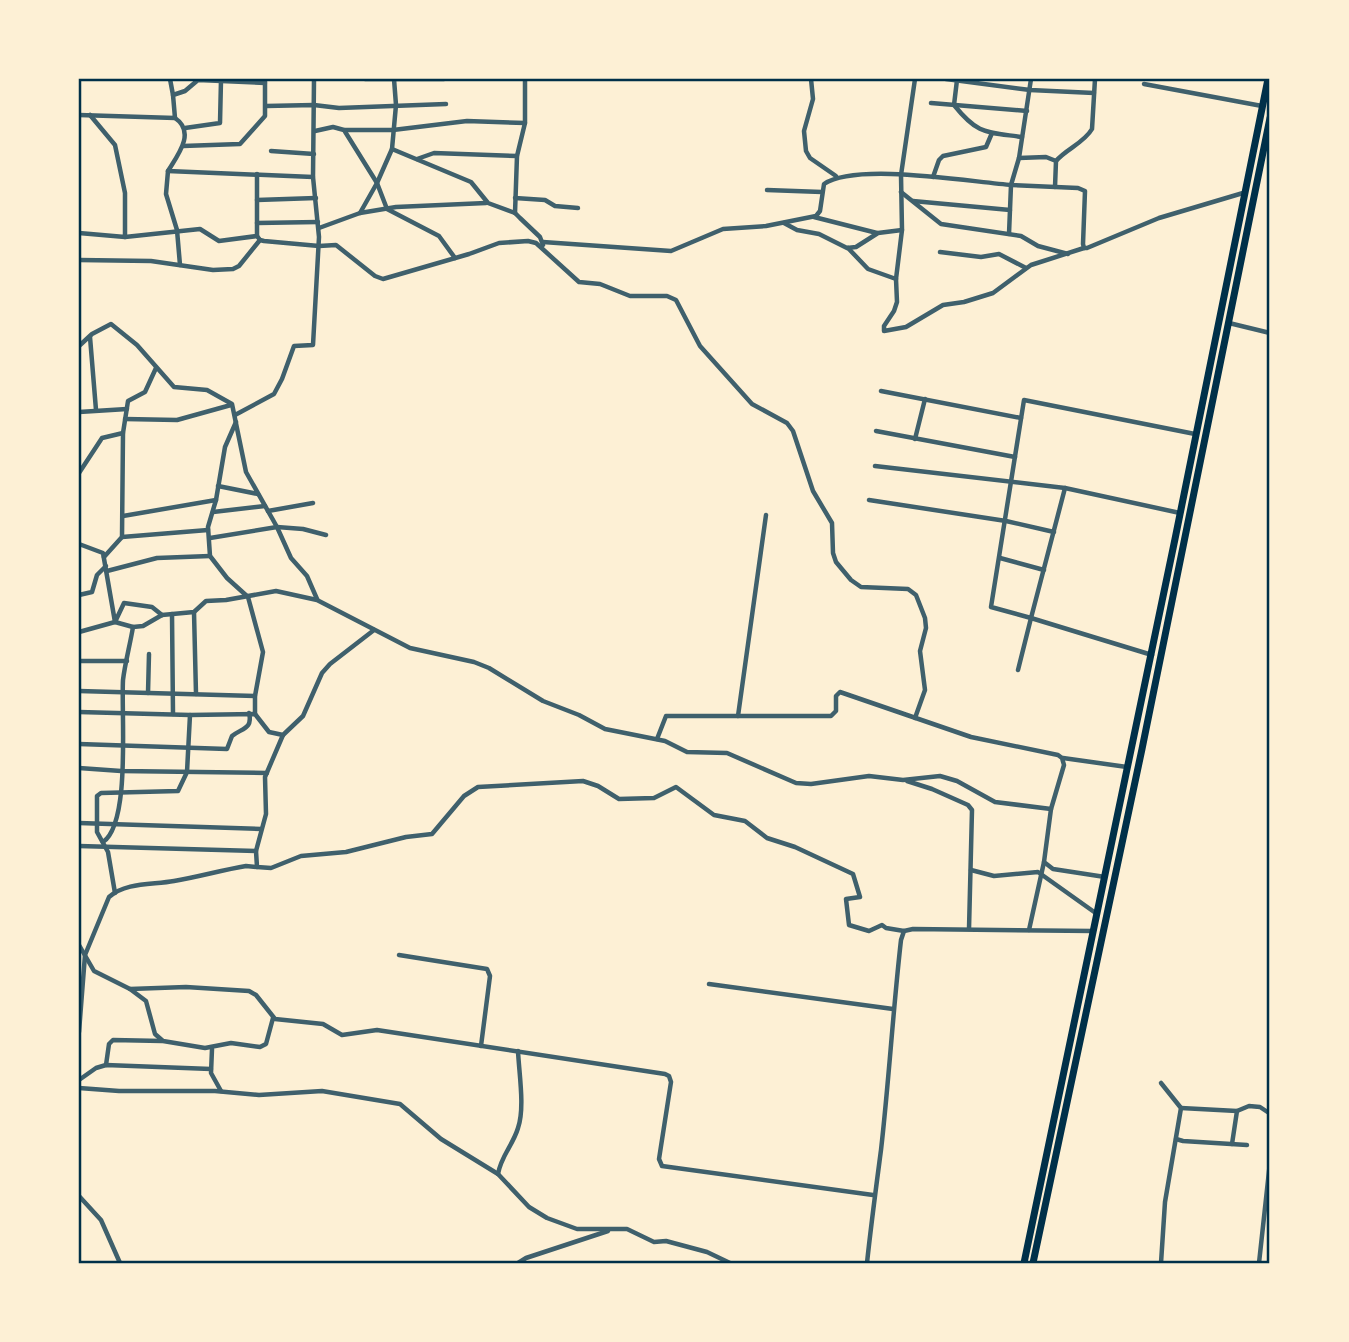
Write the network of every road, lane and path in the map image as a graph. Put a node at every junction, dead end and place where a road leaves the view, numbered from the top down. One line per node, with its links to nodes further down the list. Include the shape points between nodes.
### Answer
1 (170, 79): 19 (street)
2 (314, 79): 25 (street)
3 (366, 79): 4 (street)
4 (394, 79): 5 (street); 22 (street)
5 (443, 79)
6 (525, 79): 32 (street)
7 (811, 79): 53 (street, via 806,151)
8 (915, 79): 51 (street)
9 (946, 79): 14 (street)
10 (1031, 79): 17 (street)
11 (1095, 79): 18 (street)
12 (1268, 79): 26 (highway)
13 (221, 80): 15 (street); 19 (street, via 198,80); 33 (street, via 220,123)
14 (957, 80): 17 (street); 23 (street)
15 (265, 81): 24 (street)
16 (1144, 84): 26 (street)
17 (1030, 90): 18 (street); 27 (street)
18 (1094, 93): 48 (street, via 1090,134)
19 (173, 95): 30 (street)
20 (932, 103): 23 (street)
21 (446, 104): 22 (street)
22 (396, 105): 25 (street); 35 (street)
23 (954, 105): 27 (street); 37 (street, via 976,129)
24 (266, 106): 25 (street); 41 (street, via 264,120 240,144)
25 (314, 106): 36 (street)
26 (1262, 106): 38 (highway)
27 (1027, 111): 39 (street)
28 (79, 115): 29 (street)
29 (90, 116): 30 (street); 81 (street, via 115,145 125,192)
30 (175, 118): 33 (street)
31 (1270, 118): 40 (highway)
32 (525, 123): 35 (street, via 467,121); 45 (street)
33 (184, 128): 41 (street)
34 (344, 130): 35 (street); 36 (street); 55 (street)
35 (393, 130): 42 (street)
36 (316, 131): 44 (street)
37 (992, 133): 39 (street); 54 (street, via 986,147 943,156)
38 (1256, 134): 40 (street); 61 (highway)
39 (1022, 137): 46 (street)
40 (1268, 137): 94 (highway)
41 (183, 146): 49 (street)
42 (392, 149): 47 (street); 55 (street)
43 (271, 151): 44 (street)
44 (314, 154): 52 (street)
45 (517, 156): 47 (street, via 435,153); 63 (street)
46 (1019, 158): 48 (street); 56 (street)
47 (417, 159): 66 (street, via 471,182)
48 (1056, 161): 57 (street)
49 (168, 172): 50 (street); 76 (street, via 166,194)
50 (257, 174): 52 (street); 64 (street)
51 (901, 175): 53 (street); 54 (street); 60 (street)
52 (313, 177): 62 (street)
53 (837, 177): 59 (street, via 824,184)
54 (933, 177): 56 (street)
55 (377, 183): 68 (street); 70 (street)
56 (1011, 185): 57 (street); 69 (street)
57 (1055, 187): 86 (street, via 1085,191)
58 (767, 190): 59 (street)
59 (822, 192): 72 (street, via 819,214)
60 (901, 192): 65 (street); 77 (street)
61 (1243, 193): 86 (street, via 1159,218); 111 (highway)
62 (316, 198): 64 (street); 75 (street)
63 (515, 198): 67 (street); 71 (street)
64 (257, 200): 73 (street)
65 (911, 200): 69 (street); 80 (street, via 941,224)
66 (488, 203): 68 (street); 71 (street)
67 (578, 208)
68 (387, 209): 70 (street); 89 (street, via 439,236)
69 (1010, 210): 80 (street)
70 (360, 213): 75 (street)
71 (515, 214): 83 (street)
72 (811, 217): 74 (street); 79 (street)
73 (257, 223): 75 (street); 82 (street)
74 (783, 223): 83 (street, via 723,229 671,251); 85 (street)
75 (319, 225): 84 (street)
76 (177, 230): 81 (street); 82 (street, via 204,230 219,241); 91 (street)
77 (902, 230): 79 (street); 93 (street)
78 (79, 233): 81 (street)
79 (878, 233): 85 (street)
80 (1009, 234): 88 (street)
81 (125, 237)
82 (258, 238): 84 (street); 91 (street, via 236,268)
83 (543, 245): 89 (street, via 499,243); 169 (street, via 579,282 600,284 630,296 676,300 700,346 752,404 793,431 813,491 832,523 836,562 862,586 908,589 916,595 926,628 920,651 925,690)
84 (319, 246): 89 (street, via 336,245 383,279); 105 (street, via 313,345 294,346 274,394)
85 (848, 248): 93 (street, via 868,269)
86 (1084, 248): 88 (street)
87 (940, 252): 92 (street, via 981,257 999,254)
88 (1069, 254): 92 (street)
89 (455, 258)
90 (79, 260): 91 (street)
91 (180, 265)
92 (1026, 268): 93 (street, via 997,291 943,305 906,327 886,332 884,326 896,307)
93 (896, 279)
94 (1229, 323): 95 (street); 239 (highway)
95 (1270, 333)
96 (90, 336): 97 (street); 98 (street, via 111,324); 103 (street)
97 (79, 346)
98 (156, 368): 101 (street, via 174,387 207,390); 102 (street, via 145,393 128,401)
99 (881, 391): 100 (street)
100 (925, 400): 106 (street); 112 (street)
101 (232, 404): 105 (street); 107 (street, via 181,419)
102 (127, 409): 103 (street); 107 (street)
103 (96, 410): 104 (street)
104 (79, 412)
105 (235, 415): 108 (street)
106 (1021, 418): 111 (street, via 1024,400); 113 (street)
107 (125, 419): 110 (street)
108 (236, 422): 117 (street, via 225,447); 119 (street, via 246,472)
109 (876, 431): 112 (street)
110 (123, 433): 115 (street, via 102,438); 126 (street)
111 (1196, 434): 125 (highway)
112 (915, 439): 113 (street)
113 (1015, 457): 116 (street)
114 (875, 466): 116 (street)
115 (79, 473)
116 (1013, 481): 118 (street); 128 (street)
117 (218, 486): 119 (street); 120 (street)
118 (1065, 488): 125 (street); 131 (street)
119 (258, 494): 123 (street)
120 (216, 500): 124 (street); 126 (street)
121 (870, 500): 128 (street)
122 (313, 503): 123 (street)
123 (267, 509): 124 (street); 129 (street)
124 (213, 512): 130 (street)
125 (1181, 513): 153 (highway)
126 (123, 516): 133 (street)
127 (766, 516): 168 (street)
128 (1006, 521): 131 (street); 138 (street)
129 (277, 527): 132 (street); 134 (street); 143 (street)
130 (208, 530): 133 (street); 134 (street)
131 (1054, 532): 140 (street)
132 (326, 535)
133 (122, 537): 137 (street)
134 (210, 538): 136 (street)
135 (79, 544): 137 (street, via 99,550)
136 (210, 556): 139 (street, via 157,558); 142 (street)
137 (104, 557): 139 (street)
138 (1000, 558): 140 (street); 147 (street, via 991,607)
139 (107, 568): 141 (street, via 97,575 92,592); 148 (street)
140 (1044, 570): 147 (street)
141 (79, 595)
142 (248, 597): 143 (street, via 275,591); 144 (street, via 206,601); 162 (street, via 262,652)
143 (317, 600): 150 (street)
144 (194, 612): 145 (street); 161 (street)
145 (172, 614): 146 (street); 160 (street)
146 (162, 615): 148 (street, via 152,607 124,603); 149 (street)
147 (1031, 618): 153 (street); 156 (street)
148 (115, 622): 149 (street); 151 (street)
149 (133, 627): 155 (street)
150 (374, 630): 170 (street, via 322,673 303,716); 171 (street, via 410,648 482,664 544,701 605,729)
151 (79, 632)
152 (149, 654): 159 (street)
153 (1152, 655): 176 (highway)
154 (79, 661): 155 (street)
155 (127, 661): 158 (street)
156 (1018, 670)
157 (79, 691): 158 (street)
158 (123, 692): 159 (street); 164 (street)
159 (148, 693): 160 (street)
160 (173, 694): 161 (street); 166 (street)
161 (197, 694): 162 (street)
162 (255, 696): 165 (street)
163 (79, 712): 164 (street)
164 (124, 712): 166 (street); 173 (street)
165 (252, 713): 167 (street); 170 (street, via 269,732); 174 (street, via 248,728 234,734 227,749)
166 (173, 714): 167 (street)
167 (190, 715): 174 (street)
168 (738, 716): 169 (street, via 831,716 840,692); 171 (street, via 666,716)
169 (915, 718): 175 (street, via 971,737)
170 (283, 735): 180 (street)
171 (657, 739): 181 (street, via 687,752 727,752 796,783 869,776)
172 (79, 744): 173 (street)
173 (122, 746): 174 (street); 178 (street)
174 (188, 748): 179 (street)
175 (1062, 758): 176 (street); 183 (street)
176 (1128, 767): 195 (highway)
177 (79, 768): 178 (street)
178 (121, 771): 179 (street); 182 (street)
179 (187, 772): 180 (street); 182 (street, via 177,791)
180 (267, 773): 187 (street)
181 (903, 780): 183 (street, via 940,776 995,802); 193 (street, via 972,810)
182 (121, 793): 185 (street, via 98,794); 186 (street)
183 (1051, 809): 191 (street)
184 (79, 822): 185 (street)
185 (96, 823): 186 (street); 188 (street)
186 (116, 824): 187 (street); 188 (street)
187 (261, 829): 190 (street)
188 (104, 845): 189 (street); 190 (street); 196 (street)
189 (79, 846)
190 (256, 851): 192 (street)
191 (1044, 862): 194 (street); 195 (street, via 1053,869)
192 (257, 867): 196 (street, via 218,870); 200 (street, via 271,868 301,856 346,852 432,834 464,796 478,787 583,781 625,800 658,797 676,787 714,815 745,821 767,838 853,874 860,897 846,899 849,925 869,931 882,925)
193 (971, 870): 194 (street, via 994,876); 198 (street)
194 (1042, 873): 197 (street); 199 (street)
195 (1106, 877): 197 (highway)
196 (115, 892): 203 (street)
197 (1098, 914): 201 (highway)
198 (969, 929): 199 (street); 200 (street)
199 (1028, 930): 201 (street)
200 (904, 931): 209 (street)
201 (1094, 931): 238 (highway)
202 (79, 945): 203 (street)
203 (85, 955): 205 (street); 207 (street, via 94,971)
204 (399, 955): 214 (street, via 487,969 490,976)
205 (81, 976): 208 (street)
206 (709, 984): 209 (street)
207 (130, 989): 210 (street, via 186,986 249,991); 213 (street, via 146,1001 155,1034)
208 (80, 1002): 211 (street)
209 (893, 1009): 231 (street)
210 (273, 1018): 214 (street, via 323,1024 342,1035 373,1030); 215 (street, via 262,1046 232,1043)
211 (79, 1023): 212 (street)
212 (79, 1032)
213 (163, 1041): 215 (street); 217 (street, via 111,1041)
214 (481, 1046): 216 (street)
215 (212, 1049): 218 (street)
216 (518, 1051): 230 (street, via 519,1127 501,1158); 231 (street, via 669,1076 670,1098 659,1159 662,1166)
217 (106, 1065): 218 (street); 219 (street)
218 (211, 1069): 222 (street)
219 (79, 1080)
220 (1161, 1083): 223 (street)
221 (79, 1088): 222 (street)
222 (222, 1092): 230 (street, via 322,1091 400,1104 442,1139)
223 (1181, 1108): 224 (street); 226 (street)
224 (1237, 1111): 225 (street, via 1260,1107); 227 (street)
225 (1270, 1117)
226 (1176, 1139): 227 (street); 240 (street)
227 (1232, 1144): 228 (street)
228 (1247, 1145)
229 (1270, 1162): 241 (street)
230 (498, 1174): 233 (street, via 529,1207 547,1218 577,1229)
231 (873, 1195): 237 (street)
232 (79, 1196): 234 (street, via 102,1220)
233 (612, 1230): 235 (street); 236 (street, via 627,1229 654,1242 707,1252)
234 (120, 1263)
235 (518, 1263)
236 (730, 1263)
237 (867, 1263)
238 (1024, 1263)
239 (1033, 1263)
240 (1161, 1263)
241 (1259, 1263)

